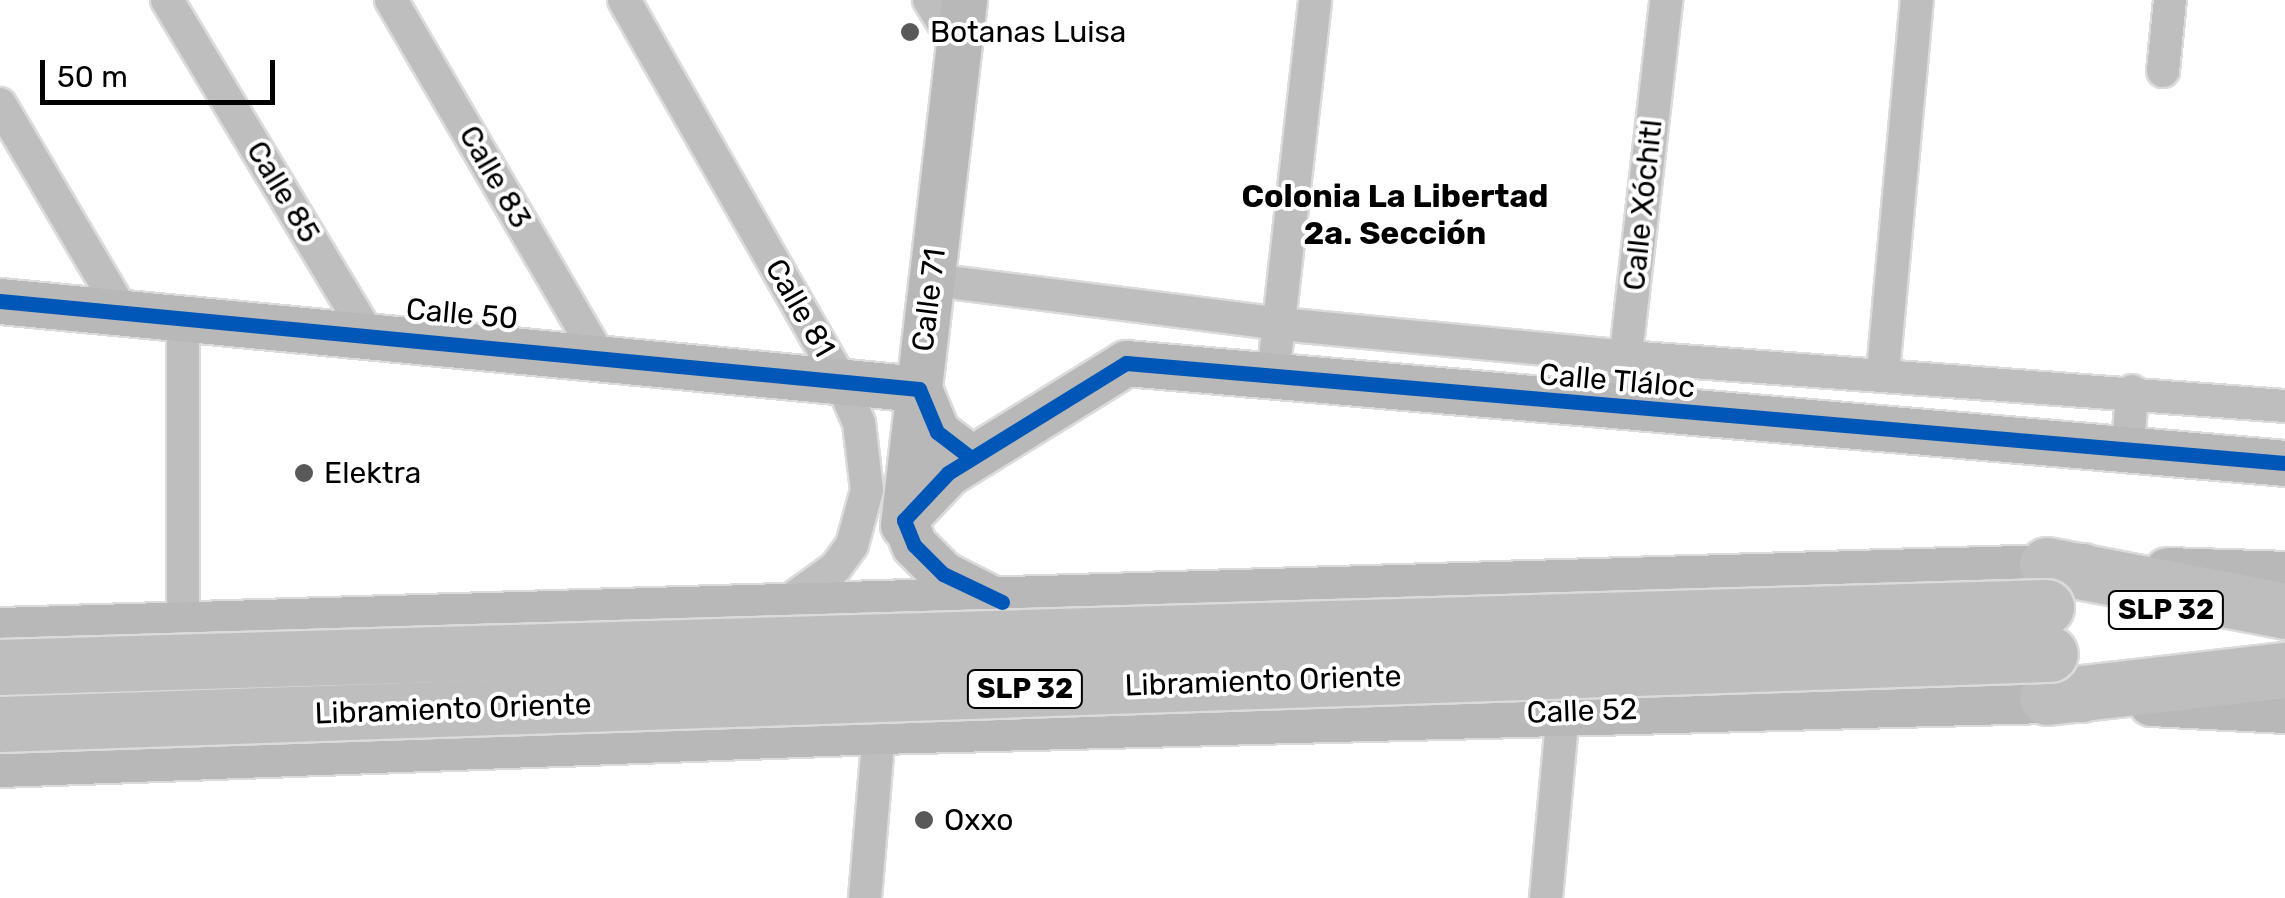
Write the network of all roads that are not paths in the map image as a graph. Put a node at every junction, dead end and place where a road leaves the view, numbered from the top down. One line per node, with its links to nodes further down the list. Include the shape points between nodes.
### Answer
1 (167, 0): 18 (street, Calle 85)
2 (391, 0): 19 (street, Calle 83)
3 (624, 0): 23 (street, Calle 81)
4 (929, 0): 10 (street)
5 (964, 0): 10 (main road, Calle 71)
6 (1316, 0): 17 (street)
7 (1666, 0): 20 (street, Calle Xóchitl)
8 (1918, 0): 21 (street)
9 (2170, 0): 11 (street)
10 (959, 48): 13 (main road, Calle 71)
11 (2163, 71)
12 (3, 118): 15 (street)
13 (932, 280): 17 (street, Calle Tláloc); 24 (main road, Calle 71)
14 (0, 301): 15 (main road, Calle 50)
15 (123, 313): 16 (main road, Calle 50)
16 (183, 318): 18 (main road, Calle 50); 37 (street)
17 (1280, 324): 20 (street, Calle Tláloc); 22 (street)
18 (367, 333): 19 (main road, Calle 50)
19 (598, 354): 23 (main road, Calle 50)
20 (1626, 358): 21 (street, Calle Tláloc); 27 (street, Calle Xóchitl)
21 (1883, 372): 25 (street, Calle Tláloc)
22 (1274, 376): 27 (main road, Calle Tláloc); 29 (main road, Calle Tláloc, via 1126,363)
23 (840, 379): 24 (main road, Calle 50); 35 (street, Calle 81, via 867,457 862,519 836,568)
24 (919, 389): 29 (main road, via 936,432); 31 (main road, Calle 71)
25 (2132, 392): 26 (street, Calle Tláloc); 28 (street)
26 (2285, 406)
27 (1619, 409): 28 (main road, Calle Tláloc)
28 (2128, 448): 30 (main road, Calle Tláloc)
29 (971, 458): 31 (main road, Calle Tláloc, via 928,489)
30 (2285, 463)
31 (904, 520): 33 (main road, via 914,545 943,574); 34 (main road, Calle 71)
32 (2285, 574): 39 (main road, Libramiento Oriente)
33 (1002, 602): 34 (main road, Libramiento Oriente); 39 (main road, Libramiento Oriente); 45 (main road, via 968,616 948,648 946,666 958,702 972,716)
34 (894, 604): 35 (main road, Libramiento Oriente); 46 (main road, Calle 71)
35 (778, 608): 37 (main road, Libramiento Oriente); 47 (main road, via 822,631 838,669 827,709)
36 (2285, 612): 39 (highway, Libramiento Oriente / SLP 32)
37 (183, 624): 38 (main road, Libramiento Oriente)
38 (0, 630)
39 (2048, 631): 40 (highway, Libramiento Oriente / SLP 32, bridge); 41 (highway, Libramiento Oriente / SLP 32); 42 (main road, Calle 52); 43 (main road, Calle 52); 44 (highway, Libramiento Oriente / SLP 32, bridge)
40 (0, 668)
41 (2285, 670)
42 (2285, 710)
43 (1563, 712): 45 (main road, Calle 52); 50 (street)
44 (0, 724)
45 (1006, 728): 46 (main road, Calle 52)
46 (879, 731): 47 (main road, Libramiento Oriente); 49 (street, Calle 71)
47 (788, 735): 48 (main road, Libramiento Oriente)
48 (0, 764)
49 (865, 898)
50 (1546, 898)

